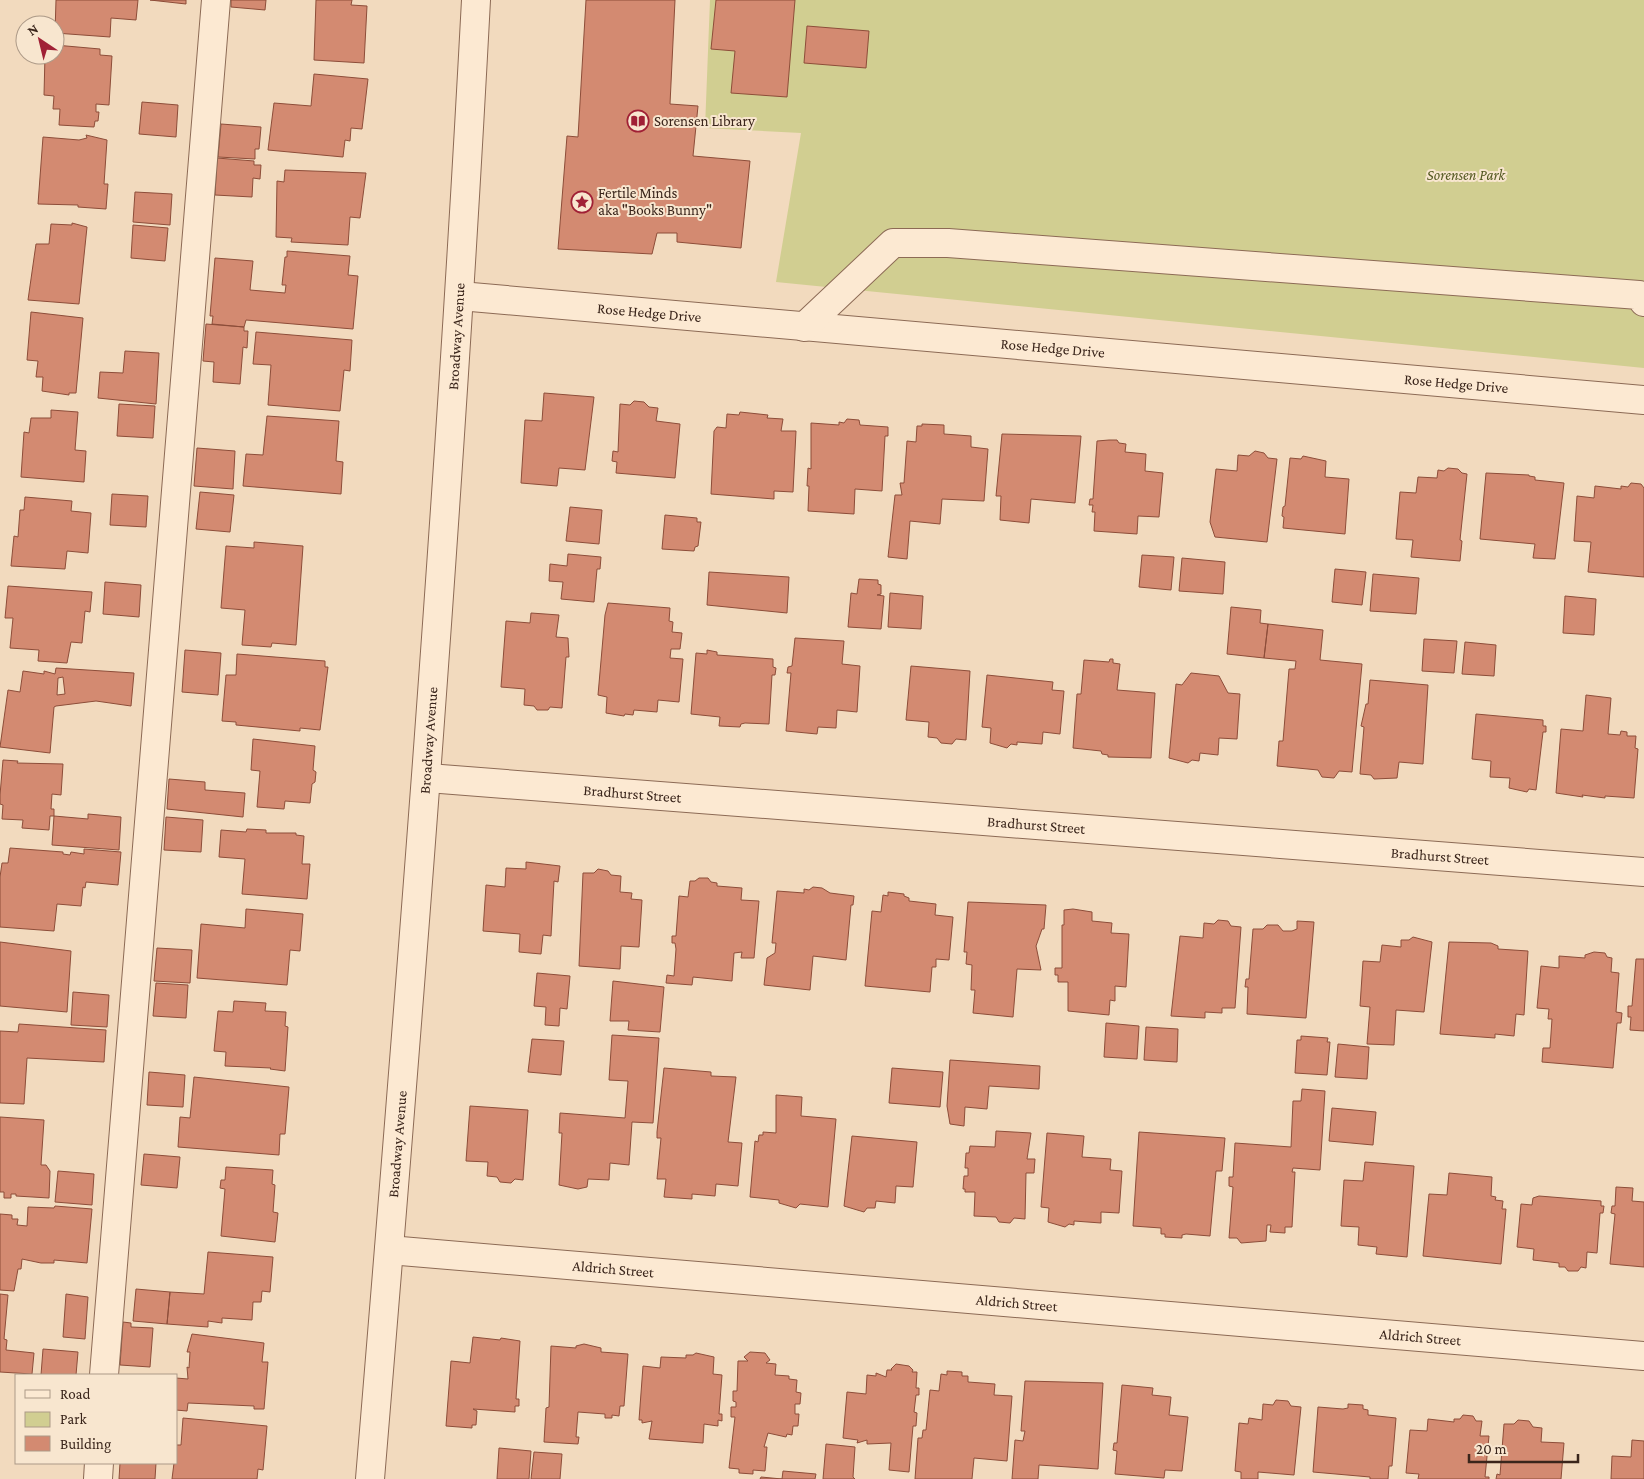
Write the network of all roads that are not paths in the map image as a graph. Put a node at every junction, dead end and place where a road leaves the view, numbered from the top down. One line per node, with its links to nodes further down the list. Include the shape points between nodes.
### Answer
1 (216, 0): 11 (street)
2 (476, 0): 3 (street, Broadway Avenue)
3 (460, 296): 5 (street, Rose Hedge Drive); 7 (street, Broadway Avenue)
4 (1644, 302): 5 (street, via 1639,295 948,243 894,243)
5 (804, 327): 6 (street, Rose Hedge Drive)
6 (1644, 400)
7 (428, 778): 8 (street, Bradhurst Street); 9 (street, Broadway Avenue)
8 (1644, 872)
9 (389, 1250): 10 (street, Aldrich Street); 14 (street, Broadway Avenue)
10 (1644, 1356)
11 (104, 1374)
12 (99, 1464): 13 (street)
13 (98, 1479)
14 (370, 1479)

